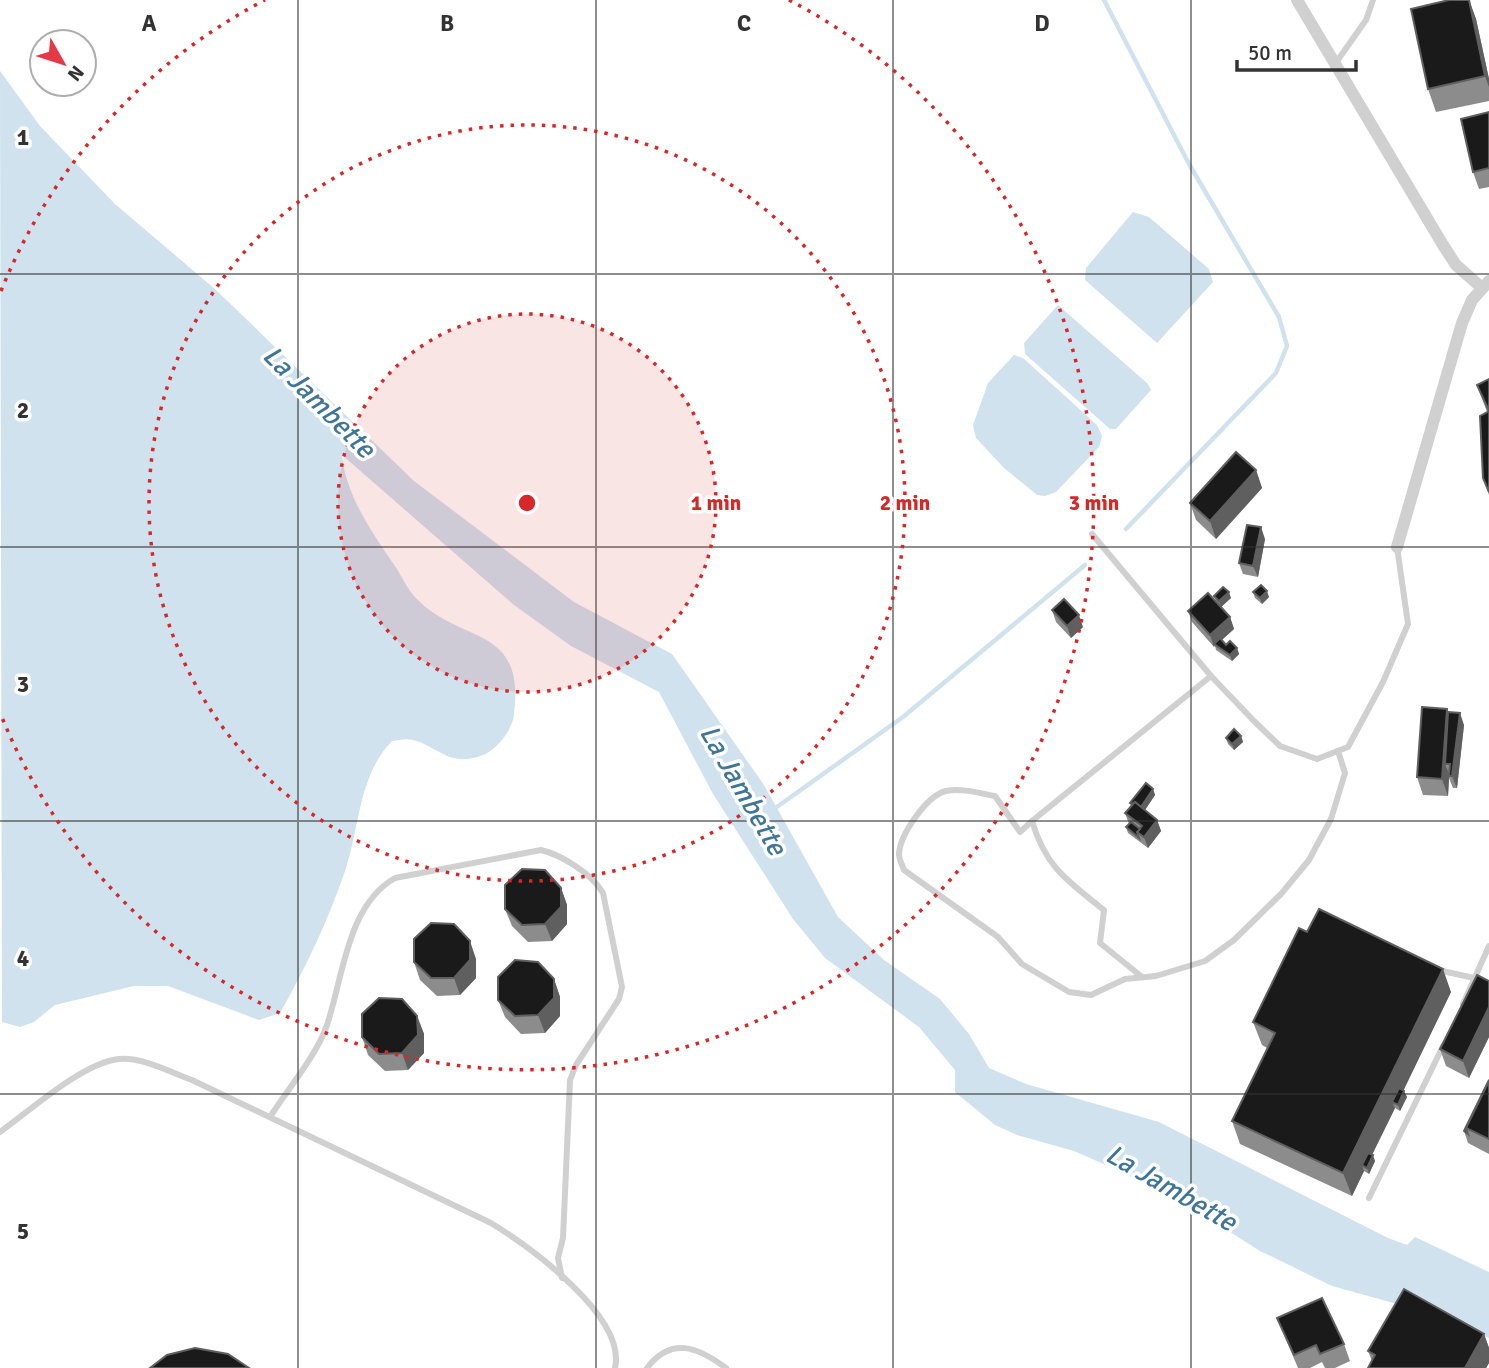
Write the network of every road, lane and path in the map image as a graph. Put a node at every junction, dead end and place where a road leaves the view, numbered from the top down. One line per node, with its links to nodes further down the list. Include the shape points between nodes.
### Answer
1 (1297, 0): 3 (street)
2 (1373, 0): 3 (lane, via 1366,20)
3 (1335, 64): 4 (street, via 1456,265)
4 (1485, 284): 6 (street, via 1462,323 1445,373)
5 (1092, 534): 7 (lane)
6 (1397, 547): 8 (lane, via 1408,624 1384,682 1348,747)
7 (1211, 676): 8 (lane, via 1280,746 1317,760); 9 (lane)
8 (1338, 751): 12 (lane, via 1345,772 1331,819 1310,860 1282,894 1205,961)
9 (1032, 821): 12 (lane, via 1055,870 1104,910 1100,943); 12 (lane, via 1020,832 995,796 965,790 944,792 933,797 902,840 899,858 904,870 998,937 1022,964 1069,992 1091,995 1125,979)
10 (1489, 946): 13 (lane)
11 (1429, 966): 13 (lane)
12 (1142, 977)
13 (1474, 978): 14 (lane)
14 (1459, 1013)
15 (1447, 1038): 18 (lane)
16 (270, 1117): 17 (lane, via 192,1080 145,1062 120,1059 88,1070); 19 (lane, via 491,1223); 19 (lane, via 326,1027 356,926 386,883 395,877 541,850 552,853 603,893 622,987 620,999 570,1080 563,1238 558,1258)
17 (0, 1132)
18 (1369, 1198)
19 (562, 1278): 20 (lane, via 606,1322 616,1343)
20 (614, 1368)
21 (647, 1368): 22 (lane, via 657,1355 686,1347)
22 (726, 1368)

